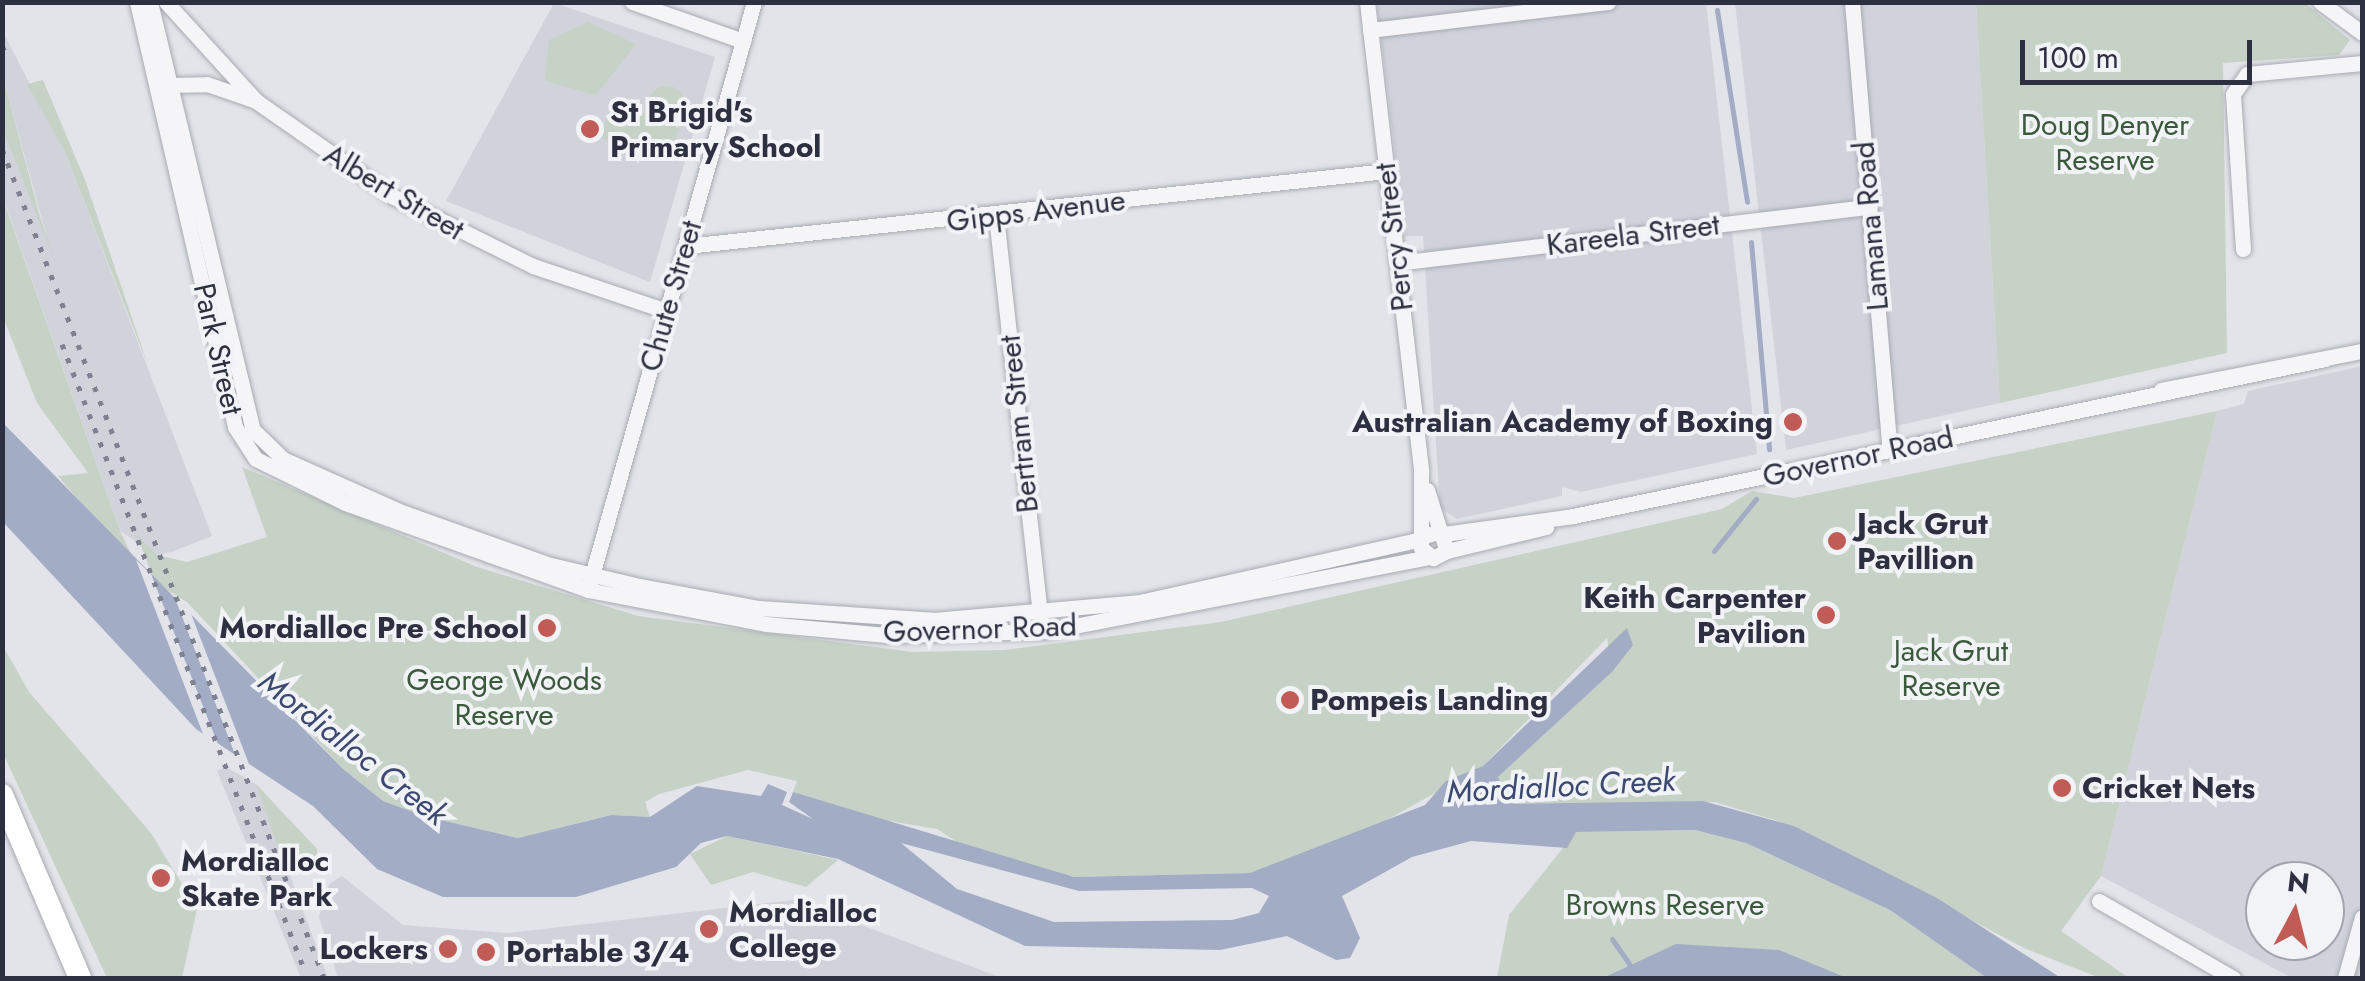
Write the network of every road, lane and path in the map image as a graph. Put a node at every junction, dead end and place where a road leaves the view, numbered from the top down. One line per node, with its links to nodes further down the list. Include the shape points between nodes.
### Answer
1 (137, 2): 14 (street, Park Street)
2 (150, 2): 14 (street, Park Street)
3 (166, 2): 15 (street, Albert Street)
4 (632, 2): 12 (street)
5 (754, 2): 12 (street, Chute Street)
6 (1366, 2): 10 (street, Percy Street)
7 (1608, 2): 10 (street)
8 (1852, 2): 17 (street, Lamana Road)
9 (2320, 2): 11 (street)
10 (1370, 30): 16 (street, Percy Street)
11 (2362, 33)
12 (743, 41): 19 (street, Chute Street)
13 (2362, 63): 20 (street, via 2248,74 2233,94)
14 (166, 85): 15 (street); 31 (street, Park Street, via 230,411 256,459 455,548)
15 (256, 101): 22 (street, Albert Street, via 450,228)
16 (1386, 171): 18 (street, Gipps Avenue); 21 (street, Percy Street)
17 (1870, 207): 21 (street, Kareela Street); 24 (street, Lamana Road)
18 (996, 216): 19 (street, Gipps Avenue); 32 (street, Bertram Street)
19 (686, 246): 22 (street, Chute Street)
20 (2242, 249)
21 (1397, 263): 25 (street, Percy Street)
22 (667, 311): 31 (street, Chute Street)
23 (2362, 351): 24 (street, Governor Road)
24 (1890, 450): 26 (street, Governor Road)
25 (1421, 472): 27 (street, Percy Street); 28 (street, Percy Street)
26 (1573, 516): 27 (street, Governor Road); 29 (street, Governor Road)
27 (1442, 532): 28 (street, Governor Road); 29 (street, Percy Street)
28 (1422, 538): 30 (street); 32 (street, Governor Road, via 1171,597)
29 (1447, 551): 30 (street, Governor Road)
30 (1430, 558): 33 (street, Governor Road)
31 (590, 583): 32 (street, Governor Road, via 825,615); 33 (street, Governor Road, via 808,628)
32 (1041, 614): 33 (street, Bertram Street)
33 (1042, 632)
34 (2, 795): 37 (highway)
35 (2099, 901): 38 (street)
36 (2362, 917): 39 (street)
37 (80, 978)
38 (2233, 978)
39 (2345, 978)

